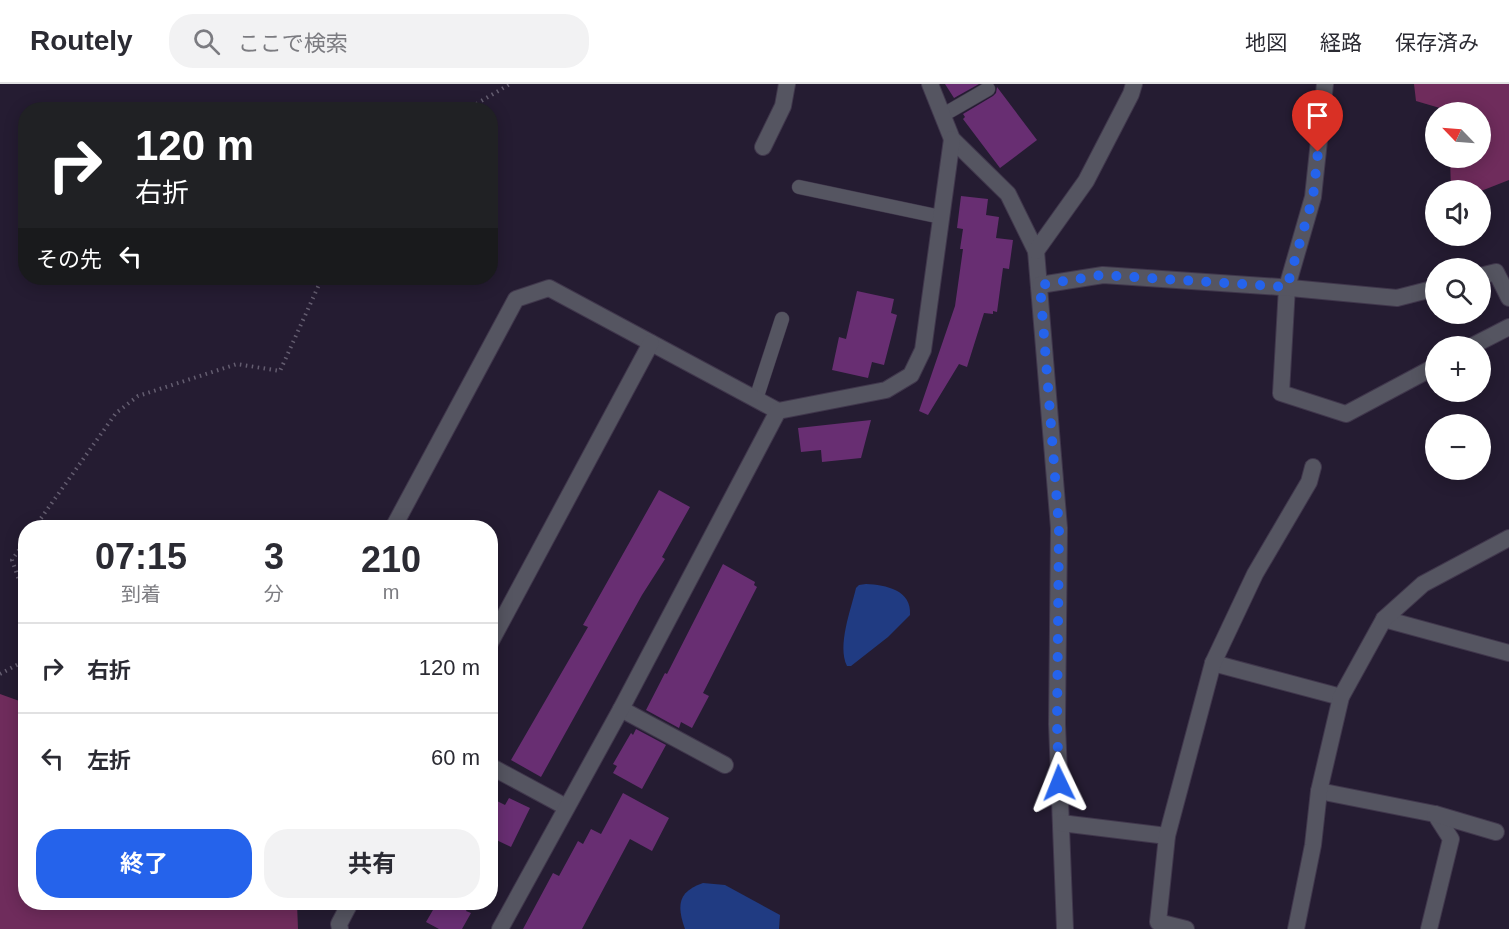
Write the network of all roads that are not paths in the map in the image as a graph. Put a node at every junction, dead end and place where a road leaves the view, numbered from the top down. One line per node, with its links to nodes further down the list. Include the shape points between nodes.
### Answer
1 (787, 84): 8 (street, via 783,106)
2 (930, 84): 6 (street)
3 (1134, 84): 11 (street, via 1086,181)
4 (1325, 84): 14 (street, via 1313,197)
5 (988, 89): 6 (lane)
6 (943, 115): 7 (street)
7 (952, 139): 10 (street); 11 (street, via 1008,194)
8 (763, 147)
9 (799, 187): 10 (lane)
10 (941, 217): 23 (street, via 923,350 911,375 886,390)
11 (1036, 250): 13 (street)
12 (1491, 273): 16 (street, via 1496,272)
13 (1040, 285): 14 (street, via 1102,275); 38 (street, via 1059,528 1057,724)
14 (1287, 287): 15 (street, via 1397,298); 21 (street, via 1281,393 1346,414)
15 (1425, 291)
16 (1509, 298)
17 (782, 320): 22 (lane)
18 (1509, 327): 19 (street)
19 (1491, 336)
20 (651, 343): 22 (street); 25 (street, via 549,288 516,298); 28 (street)
21 (1425, 372)
22 (756, 399): 23 (street)
23 (778, 411): 32 (street)
24 (1312, 467): 30 (street, via 1309,482 1255,574)
25 (397, 520)
26 (1509, 538): 27 (street, via 1423,584)
27 (1384, 619): 29 (street); 31 (street)
28 (498, 628)
29 (1509, 653)
30 (1213, 663): 31 (street); 40 (street)
31 (1341, 697): 35 (street)
32 (621, 709): 33 (street); 36 (street)
33 (725, 765)
34 (498, 770): 36 (street)
35 (1319, 791): 37 (street); 46 (street)
36 (566, 807): 43 (street)
37 (1435, 814): 39 (street); 47 (street, via 1451,839)
38 (1061, 823): 40 (street); 44 (street)
39 (1496, 832)
40 (1167, 836): 45 (street, via 1158,922)
41 (346, 910): 42 (street)
42 (340, 929)
43 (500, 929)
44 (1065, 929)
45 (1186, 929)
46 (1296, 929)
47 (1429, 929)

